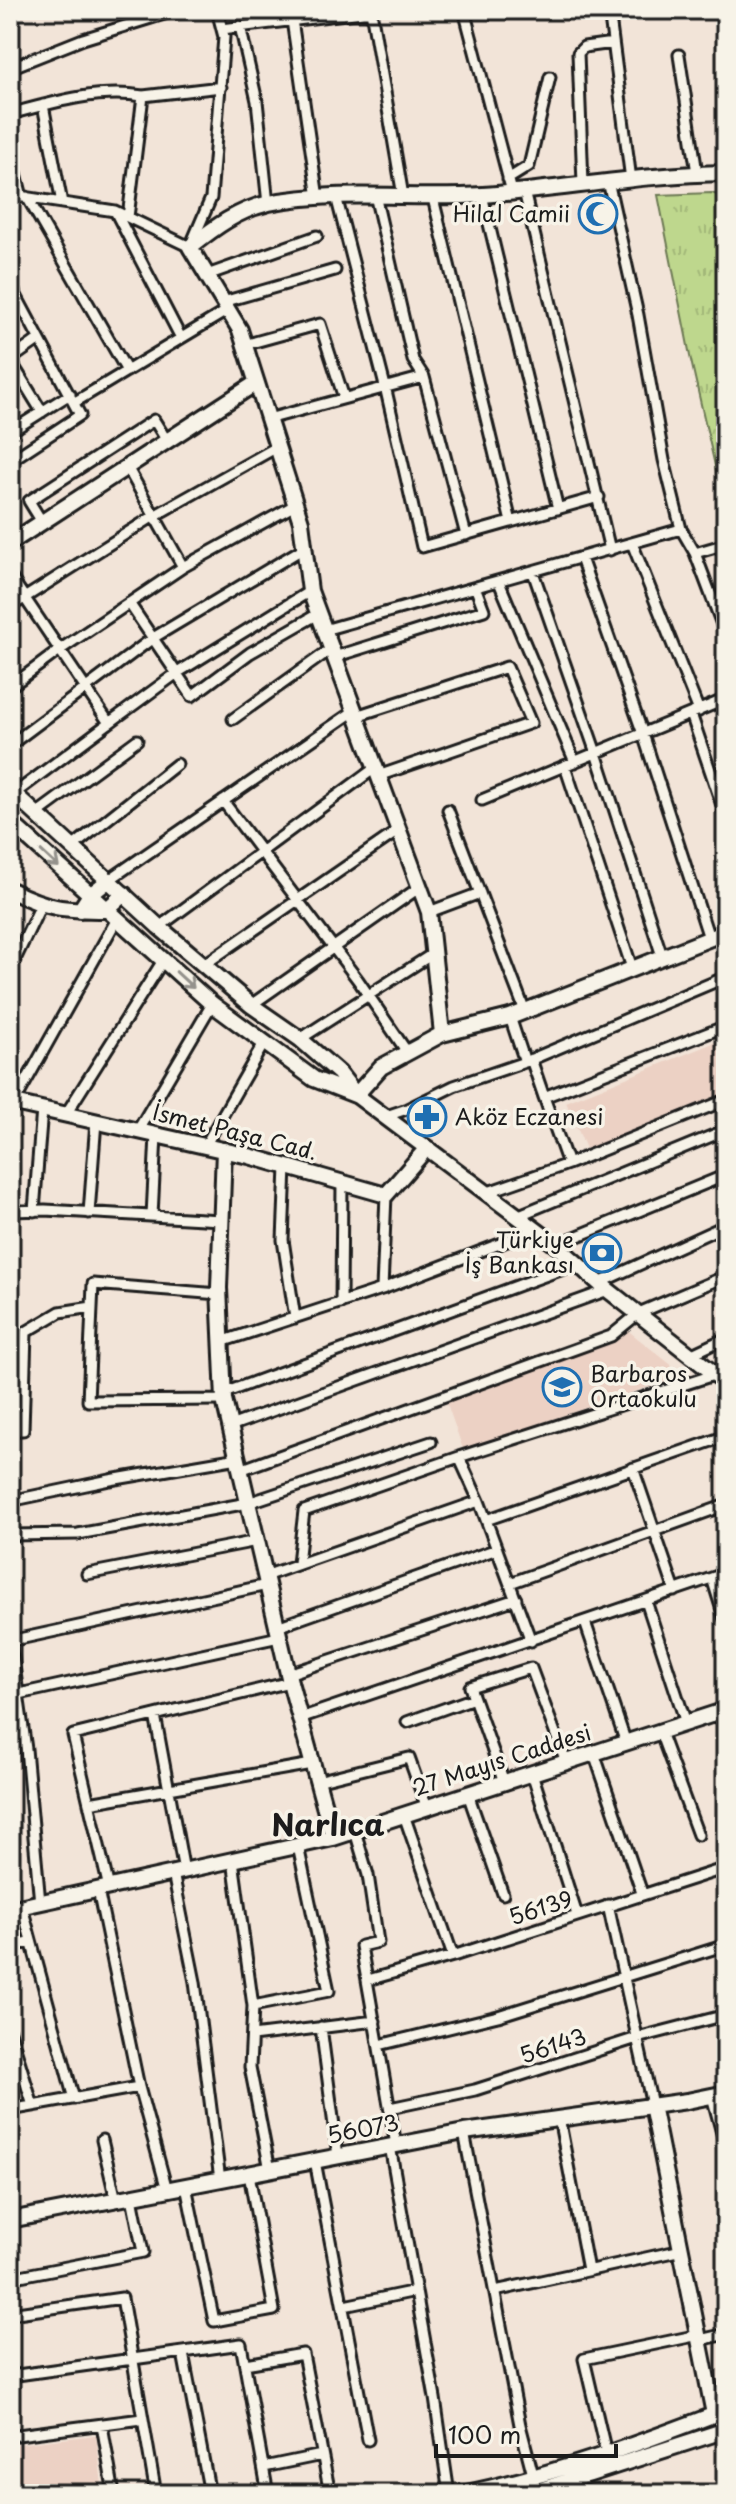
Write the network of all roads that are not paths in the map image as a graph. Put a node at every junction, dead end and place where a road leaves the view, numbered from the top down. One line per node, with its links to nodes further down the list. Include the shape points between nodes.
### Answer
1 (177, 10): 11 (street)
2 (217, 10): 8 (street)
3 (464, 10): 23 (street)
4 (609, 10): 9 (street)
5 (315, 14): 6 (street); 28 (street, via 371,11)
6 (292, 20): 7 (street); 30 (street)
7 (240, 26): 8 (street); 33 (street, via 257,101)
8 (222, 29): 13 (street)
9 (613, 43): 20 (street); 22 (street, via 584,47 578,53)
10 (679, 55): 18 (street)
11 (10, 68)
12 (550, 77): 23 (street, via 529,166)
13 (221, 87): 14 (street); 37 (street, via 211,198)
14 (143, 96): 15 (street, via 117,92); 35 (street)
15 (43, 105): 16 (street); 32 (street)
16 (10, 114)
17 (10, 149): 29 (street)
18 (697, 173): 19 (street); 20 (street)
19 (726, 173)
20 (631, 180): 21 (street)
21 (608, 181): 22 (street); 65 (street)
22 (583, 184): 23 (street)
23 (515, 187): 26 (street); 59 (street)
24 (10, 195): 29 (street)
25 (375, 195): 27 (street); 28 (street); 47 (street, via 413,360)
26 (482, 195): 31 (street); 61 (street)
27 (336, 196): 30 (street); 49 (street)
28 (403, 196): 31 (street)
29 (24, 197): 32 (street); 46 (street)
30 (318, 198): 33 (street)
31 (433, 198): 64 (street)
32 (62, 203): 34 (street)
33 (268, 204): 37 (street, via 227,218)
34 (115, 211): 35 (street); 42 (street)
35 (128, 217): 37 (street)
36 (317, 236): 39 (street)
37 (190, 247): 39 (street)
38 (335, 270): 41 (street)
39 (207, 275): 41 (street)
40 (10, 284): 43 (street)
41 (225, 306): 42 (street); 44 (street)
42 (181, 338): 46 (street)
43 (38, 340): 45 (street); 50 (street)
44 (244, 345): 48 (street); 51 (street, via 320,324)
45 (10, 360): 52 (street)
46 (127, 371): 50 (street)
47 (424, 377): 49 (street); 66 (street)
48 (256, 383): 53 (street); 55 (street)
49 (385, 386): 51 (street); 66 (street, via 422,547)
50 (72, 398): 52 (street); 57 (street, via 80,415)
51 (344, 398): 53 (street)
52 (42, 412): 54 (street)
53 (268, 419): 56 (street)
54 (10, 432)
55 (167, 441): 58 (street); 63 (street, via 154,420 29,501)
56 (277, 447): 60 (street); 62 (street)
57 (10, 461)
58 (127, 467): 62 (street); 63 (street)
59 (599, 497): 61 (street); 71 (street)
60 (295, 505): 70 (street); 74 (street)
61 (558, 509): 64 (street)
62 (154, 516): 74 (street); 80 (street)
63 (42, 522): 67 (street)
64 (511, 522): 66 (street)
65 (681, 529): 68 (street); 72 (street)
66 (466, 535)
67 (10, 543)
68 (632, 543): 71 (street); 93 (street)
69 (726, 544): 72 (street)
70 (304, 548): 79 (street); 86 (street)
71 (610, 550): 73 (street)
72 (695, 553): 85 (street)
73 (581, 558): 75 (street); 97 (street)
74 (183, 567): 81 (street)
75 (533, 572): 77 (street); 100 (street)
76 (10, 576): 80 (street)
77 (499, 582): 78 (street); 102 (street)
78 (476, 589): 84 (street); 88 (street, via 484,610)
79 (310, 591): 83 (street); 89 (street)
80 (25, 597): 82 (street); 87 (street)
81 (129, 603): 86 (street); 87 (street)
82 (10, 607)
83 (318, 614): 84 (street); 89 (street, via 250,653 192,696)
84 (324, 630): 88 (street)
85 (726, 635)
86 (153, 638): 89 (street); 91 (street)
87 (61, 649): 90 (street); 91 (street)
88 (333, 653): 94 (street); 95 (street)
89 (177, 673): 96 (street)
90 (10, 687)
91 (87, 688): 96 (street); 99 (street)
92 (726, 699): 93 (street)
93 (695, 712): 97 (street); 109 (street)
94 (355, 713): 103 (street); 103 (street, via 507,667 531,723); 106 (street)
95 (233, 719)
96 (109, 723): 104 (street)
97 (643, 734): 100 (street); 128 (street)
98 (137, 740): 108 (street)
99 (10, 745)
100 (596, 753): 102 (street); 131 (street)
101 (177, 764): 112 (street)
102 (570, 764): 105 (street); 134 (street)
103 (377, 772): 111 (street); 114 (street)
104 (12, 792): 108 (street)
105 (482, 800)
106 (223, 801): 114 (street); 115 (street)
107 (448, 810): 118 (street)
108 (35, 815): 112 (street)
109 (726, 817)
110 (15, 827): 113 (street); 120 (street, one-way to 120)
111 (399, 830): 116 (street); 121 (street)
112 (71, 848): 115 (street)
113 (10, 850)
114 (261, 851): 121 (street); 126 (street)
115 (109, 880): 119 (street); 120 (street)
116 (420, 887): 124 (street); 129 (street)
117 (10, 890): 122 (street)
118 (480, 893): 124 (street); 140 (street)
119 (124, 894): 125 (street); 126 (street)
120 (89, 896): 123 (street); 125 (street)
121 (298, 901): 129 (street); 133 (street)
122 (41, 905): 123 (street); 135 (street)
123 (80, 910): 125 (street)
124 (429, 912): 130 (street)
125 (111, 915): 132 (street); 151 (street)
126 (159, 927): 133 (street)
127 (726, 932): 128 (street)
128 (709, 938): 131 (street)
129 (333, 947): 137 (street); 139 (street)
130 (434, 953): 137 (street); 143 (street)
131 (662, 956): 134 (street)
132 (164, 959): 138 (street, one-way to 138); 153 (street)
133 (205, 964): 139 (street)
134 (632, 968): 140 (street)
135 (10, 970)
136 (726, 977): 147 (street)
137 (367, 994): 144 (street); 146 (street)
138 (212, 1004): 145 (street); 156 (street)
139 (251, 1005): 144 (street)
140 (525, 1011): 141 (street)
141 (510, 1017): 143 (street); 147 (street)
142 (726, 1026): 149 (street)
143 (442, 1034): 146 (street)
144 (300, 1039): 148 (street)
145 (264, 1043): 148 (street, via 314,1079); 159 (street)
146 (407, 1052): 148 (street, via 381,1067)
147 (528, 1061): 149 (street); 154 (street)
148 (356, 1095): 154 (street)
149 (544, 1097): 162 (street)
150 (726, 1100): 162 (street)
151 (12, 1102): 152 (street, İsmet Paşa Cad.)
152 (42, 1109): 153 (street, İsmet Paşa Cad.); 169 (street)
153 (66, 1114): 155 (street, İsmet Paşa Cad.)
154 (383, 1117): 160 (street)
155 (96, 1121): 156 (street, İsmet Paşa Cad.); 170 (street)
156 (138, 1130): 158 (street, İsmet Paşa Cad.)
157 (726, 1130): 172 (street)
158 (156, 1135): 159 (street, İsmet Paşa Cad.); 171 (street)
159 (205, 1146): 161 (street, İsmet Paşa Cad.)
160 (427, 1148): 166 (street); 167 (street)
161 (224, 1150): 163 (street, İsmet Paşa Cad.); 173 (street)
162 (568, 1164): 166 (street)
163 (286, 1167): 165 (street, İsmet Paşa Cad.); 185 (street, via 283,1240)
164 (726, 1175): 176 (street)
165 (342, 1182): 167 (street, İsmet Paşa Cad.); 182 (street)
166 (488, 1192): 172 (street)
167 (386, 1195): 180 (street)
168 (10, 1211): 169 (street)
169 (34, 1211): 170 (street)
170 (89, 1213): 171 (street)
171 (152, 1216): 173 (street)
172 (517, 1216): 175 (street)
173 (221, 1220): 181 (street)
174 (726, 1225): 179 (street)
175 (536, 1230): 176 (street); 180 (street)
176 (556, 1245): 177 (street)
177 (577, 1264): 179 (street); 190 (street)
178 (726, 1276): 184 (street)
179 (604, 1286): 184 (street); 191 (street)
180 (382, 1289): 182 (street)
181 (219, 1294): 183 (street, via 93,1284); 187 (street)
182 (341, 1303): 185 (street)
183 (92, 1307): 190 (street, via 88,1401); 192 (street, via 60,1312 26,1332 23,1430)
184 (639, 1313): 188 (street); 196 (street, via 611,1336)
185 (295, 1318): 187 (street)
186 (726, 1338): 188 (street)
187 (221, 1342): 190 (street)
188 (690, 1355): 189 (street)
189 (722, 1376): 195 (street, via 657,1391)
190 (224, 1397): 191 (street)
191 (230, 1426): 196 (street)
192 (10, 1430)
193 (726, 1436): 197 (street)
194 (431, 1442): 200 (street)
195 (459, 1457): 199 (street); 207 (street, via 304,1511)
196 (239, 1464): 198 (street, via 110,1480); 200 (street)
197 (633, 1468): 202 (street); 203 (street)
198 (10, 1501)
199 (479, 1501): 202 (street); 207 (street)
200 (248, 1503): 204 (street, via 78,1534); 205 (street)
201 (726, 1505): 203 (street)
202 (486, 1520): 206 (street)
203 (655, 1532): 212 (street); 213 (street)
204 (10, 1535)
205 (257, 1541): 209 (street); 211 (street)
206 (497, 1549): 212 (street); 218 (street)
207 (298, 1563): 211 (street)
208 (726, 1573): 210 (street)
209 (87, 1574)
210 (712, 1578): 213 (street); 217 (street)
211 (266, 1580): 218 (street); 219 (street)
212 (510, 1583): 214 (street)
213 (675, 1591): 215 (street)
214 (516, 1599): 220 (street); 221 (street)
215 (646, 1601): 216 (street); 228 (street)
216 (585, 1622): 220 (street); 230 (street)
217 (726, 1623)
218 (278, 1632): 221 (street); 222 (street)
219 (10, 1640): 222 (street)
220 (531, 1641): 226 (street)
221 (289, 1678): 225 (street); 226 (street)
222 (14, 1696): 252 (street)
223 (474, 1698): 227 (street); 232 (street, via 470,1687 531,1668); 236 (street)
224 (726, 1710): 228 (street, 27 Mayıs Caddesi)
225 (155, 1715): 237 (street); 239 (street, via 73,1735)
226 (300, 1718): 233 (street)
227 (407, 1722)
228 (686, 1723): 229 (street, 27 Mayıs Caddesi)
229 (660, 1732): 230 (street, 27 Mayıs Caddesi); 243 (street)
230 (626, 1743): 231 (street, 27 Mayıs Caddesi)
231 (594, 1753): 232 (street, 27 Mayıs Caddesi); 250 (street)
232 (566, 1762): 234 (street, 27 Mayıs Caddesi)
233 (312, 1764): 235 (street); 237 (street)
234 (532, 1773): 236 (street, 27 Mayıs Caddesi); 255 (street)
235 (317, 1781): 240 (street, via 409,1758); 244 (street)
236 (504, 1782): 238 (street, 27 Mayıs Caddesi)
237 (169, 1789): 239 (street); 248 (street)
238 (468, 1794): 240 (street, 27 Mayıs Caddesi); 251 (street)
239 (89, 1803): 249 (street)
240 (427, 1808): 241 (street, 27 Mayıs Caddesi)
241 (404, 1815): 242 (street, 27 Mayıs Caddesi); 259 (street)
242 (355, 1831): 244 (street, 27 Mayıs Caddesi); 261 (street, via 378,1942 361,1946)
243 (698, 1835)
244 (333, 1838): 245 (street, 27 Mayıs Caddesi)
245 (298, 1846): 246 (street, 27 Mayıs Caddesi); 262 (street, via 329,1991)
246 (233, 1860): 248 (street, 27 Mayıs Caddesi); 262 (street)
247 (726, 1868): 250 (street, 56139)
248 (178, 1872): 249 (street, 27 Mayıs Caddesi); 286 (street)
249 (104, 1889): 252 (street, 27 Mayıs Caddesi); 270 (street)
250 (642, 1893): 253 (street, 56139)
251 (503, 1894)
252 (40, 1903): 254 (street, 27 Mayıs Caddesi)
253 (608, 1905): 255 (street, 56139); 260 (street)
254 (16, 1908): 256 (street)
255 (577, 1915): 259 (street, 56139)
256 (30, 1942): 258 (street); 272 (street)
257 (726, 1945): 260 (street)
258 (10, 1946)
259 (453, 1956): 261 (street, 56139)
260 (624, 1978): 268 (street); 269 (street)
261 (368, 1980): 264 (street)
262 (253, 2006): 267 (street)
263 (726, 2015): 268 (street, 56143)
264 (375, 2021): 265 (street); 269 (street)
265 (321, 2027): 267 (street); 282 (street)
266 (10, 2031): 274 (street)
267 (252, 2036): 284 (street, via 250,2067)
268 (637, 2038): 273 (street); 275 (street, 56143, via 475,2090)
269 (379, 2045): 275 (street)
270 (139, 2087): 272 (street); 288 (street)
271 (719, 2094): 273 (street, 56073); 281 (street)
272 (74, 2099): 274 (street)
273 (652, 2105): 277 (street, 56073); 292 (street)
274 (33, 2106): 276 (street)
275 (390, 2108): 280 (street)
276 (10, 2110)
277 (559, 2118): 278 (street, 56073); 293 (street)
278 (464, 2132): 280 (street, 56073); 296 (street)
279 (102, 2140): 290 (street)
280 (393, 2146): 282 (street, 56073); 295 (street)
281 (726, 2148)
282 (338, 2156): 283 (street, 56073)
283 (315, 2161): 284 (street, 56073); 297 (street)
284 (270, 2170): 285 (street, 56073)
285 (249, 2174): 286 (street, 56073); 287 (street, via 274,2310 214,2321)
286 (220, 2180): 287 (street, 56073)
287 (186, 2186): 288 (street, 56073)
288 (167, 2190): 289 (street, 56073)
289 (132, 2197): 290 (street, 56073); 294 (street, via 143,2252)
290 (116, 2200): 291 (street, 56073)
291 (10, 2220)
292 (682, 2250): 293 (street); 300 (street)
293 (588, 2270): 296 (street)
294 (10, 2278)
295 (416, 2291): 297 (street); 320 (street)
296 (495, 2291): 314 (street)
297 (344, 2306): 310 (street)
298 (10, 2314): 302 (street, via 122,2298)
299 (726, 2334): 300 (street)
300 (700, 2337): 305 (street); 311 (street, via 584,2359)
301 (183, 2353): 302 (street); 303 (street, via 241,2344); 317 (street)
302 (132, 2360): 304 (street); 306 (street)
303 (245, 2364): 312 (street, via 303,2354); 313 (street)
304 (10, 2376)
305 (720, 2412): 311 (street)
306 (142, 2419): 307 (street); 316 (street)
307 (102, 2425): 309 (street); 315 (street)
308 (726, 2430): 322 (street)
309 (10, 2436)
310 (368, 2440)
311 (606, 2453): 314 (street)
312 (322, 2455): 313 (street); 319 (street)
313 (264, 2467): 318 (street)
314 (533, 2475): 321 (street)
315 (114, 2494)
316 (156, 2494)
317 (210, 2494)
318 (268, 2494)
319 (330, 2494)
320 (449, 2494)
321 (461, 2494)
322 (528, 2494)

